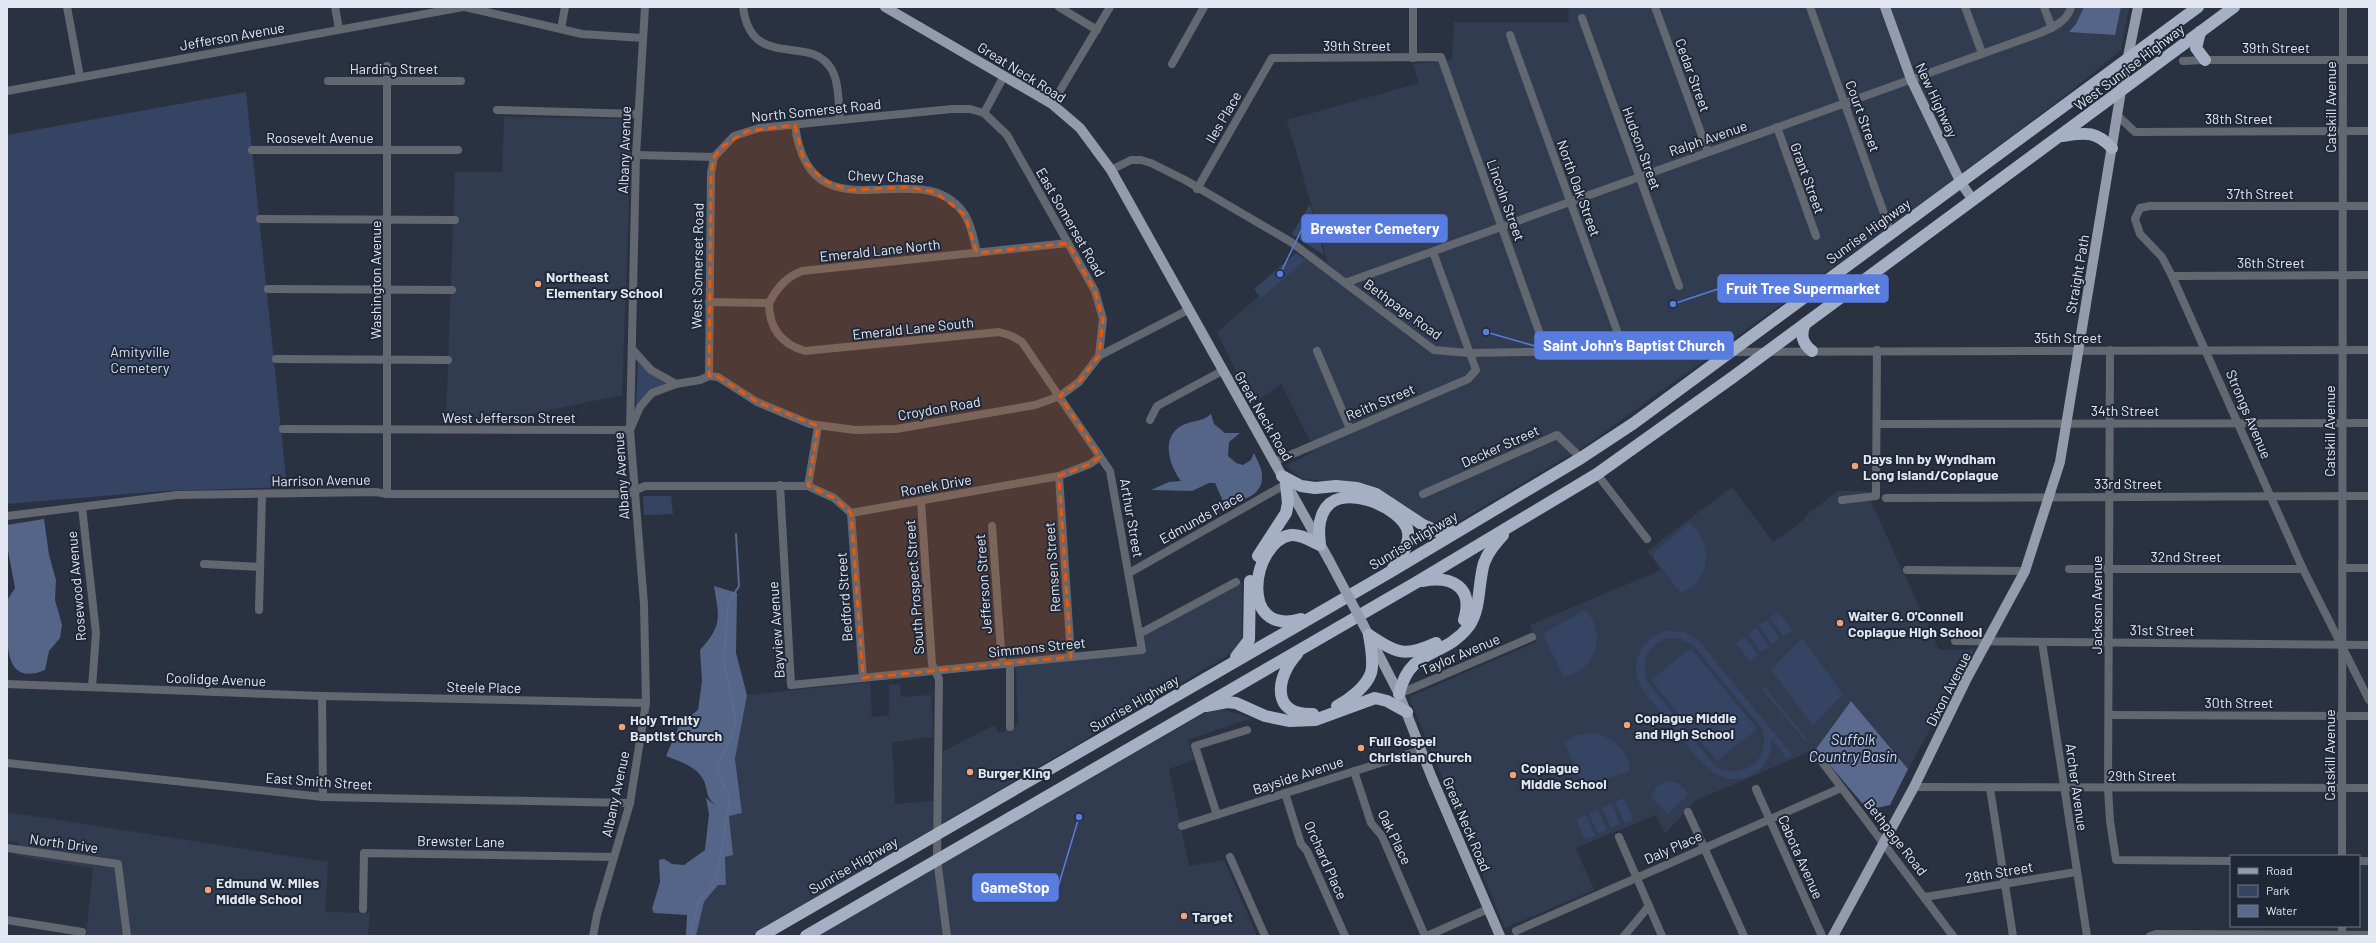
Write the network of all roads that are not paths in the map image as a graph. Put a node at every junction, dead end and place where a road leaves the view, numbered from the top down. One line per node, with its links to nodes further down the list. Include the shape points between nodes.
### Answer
1 (67, 7): 44 (street)
2 (335, 7): 27 (street)
3 (464, 7): 22 (street, Jefferson Avenue); 23 (street, Jefferson Avenue)
4 (565, 7): 26 (street)
5 (645, 7): 31 (street, Albany Avenue)
6 (744, 7): 58 (street, via 750,29 766,44 784,50 816,53 831,67 835,78)
7 (885, 7): 43 (main road, Great Neck Road)
8 (1059, 7): 28 (street)
9 (1110, 7): 28 (street)
10 (1204, 7): 41 (street)
11 (1413, 7): 36 (street)
12 (1655, 7): 68 (street, Cedar Street)
13 (1810, 7): 51 (street, Court Street)
14 (1885, 7): 45 (main road, New Highway)
15 (1965, 7): 32 (street)
16 (2044, 7): 25 (street)
17 (2071, 7): 25 (street, Ralph Avenue, via 2070,15)
18 (2138, 7): 34 (main road)
19 (2198, 7): 34 (highway, West Sunrise Highway)
20 (2234, 7): 29 (highway, West Sunrise Highway)
21 (2343, 7): 38 (street, Catskill Avenue)
22 (488, 9): 26 (street, Jefferson Avenue)
23 (417, 11): 27 (street, Jefferson Avenue)
24 (1582, 18): 72 (street, Hudson Street)
25 (2052, 28): 32 (street, Ralph Avenue)
26 (561, 29): 31 (street, Jefferson Avenue, via 582,34)
27 (339, 30): 44 (street, Jefferson Avenue)
28 (1097, 30): 52 (street)
29 (2200, 32): 37 (highway, via 2196,48); 50 (highway, West Sunrise Highway)
30 (1510, 35): 76 (street, North Oak Street)
31 (643, 38): 55 (street, Albany Avenue)
32 (1982, 54): 45 (street, Ralph Avenue)
33 (1441, 57): 36 (street, 39th Street); 83 (street, Lincoln Street)
34 (2129, 57): 50 (main road); 57 (highway, West Sunrise Highway)
35 (1272, 58): 36 (street, 39th Street); 74 (street, Iles Place)
36 (1413, 58)
37 (2205, 60): 38 (street, 39th Street); 40 (street, 39th Street)
38 (2343, 60): 39 (street, 39th Street); 61 (street, Catskill Avenue)
39 (2369, 60)
40 (2183, 62)
41 (1172, 64)
42 (387, 66): 46 (street, Washington Avenue)
43 (1004, 76): 52 (main road, Great Neck Road); 54 (street)
44 (80, 77): 49 (street, Jefferson Avenue)
45 (1911, 79): 51 (street, Ralph Avenue); 73 (main road, New Highway)
46 (387, 80): 47 (street, Harding Street); 48 (street, Harding Street); 66 (street, Washington Avenue)
47 (461, 80)
48 (328, 81)
49 (7, 91)
50 (2121, 91): 56 (main road); 63 (highway, West Sunrise Highway)
51 (1844, 103): 60 (street, Ralph Avenue); 84 (street, Court Street)
52 (1052, 104): 71 (main road, Great Neck Road, via 1080,128)
53 (497, 110): 55 (street)
54 (984, 113): 58 (street, North Somerset Road, via 952,109); 86 (street, East Somerset Road, via 1007,135)
55 (638, 114): 69 (street, Albany Avenue)
56 (2117, 115): 61 (street, 38th Street, via 2135,132); 64 (main road)
57 (2047, 118): 73 (highway, Sunrise Highway)
58 (840, 120): 59 (street, North Somerset Road)
59 (795, 125): 70 (street, North Somerset Road, via 746,131 734,136); 88 (street, Chevy Chase, via 796,139 804,161 825,181 849,190 872,191 909,187 935,192 947,198 965,215)
60 (1777, 127): 68 (street, Ralph Avenue); 85 (street, Grant Street)
61 (2342, 131): 62 (street, 38th Street); 78 (street, Catskill Avenue)
62 (2369, 131)
63 (2060, 136): 64 (highway, via 2096,135); 75 (highway)
64 (2112, 148): 104 (main road, Straight Path)
65 (252, 150): 66 (street, Roosevelt Avenue)
66 (388, 150): 67 (street, Roosevelt Avenue); 81 (street, Washington Avenue)
67 (458, 150)
68 (1708, 152): 72 (street, Ralph Avenue)
69 (636, 155): 70 (street); 101 (street, Albany Avenue)
70 (714, 157): 97 (street, West Somerset Road, via 711,173)
71 (1111, 170): 74 (street, Bethpage Road, via 1131,160 1141,160); 99 (main road, Great Neck Road)
72 (1638, 176): 76 (street, Ralph Avenue); 93 (street, Hudson Street)
73 (1961, 183): 75 (main road, New Highway); 84 (highway, Sunrise Highway)
74 (1197, 189): 92 (street, Bethpage Road, via 1291,242)
75 (1973, 200): 100 (highway)
76 (1570, 201): 83 (street, Ralph Avenue); 102 (street, North Oak Street)
77 (2150, 206): 78 (street, 37th Street); 91 (street, Strongs Avenue, via 2140,208 2136,213 2136,227 2162,257)
78 (2342, 206): 79 (street, 37th Street); 89 (street, Catskill Avenue)
79 (2369, 206)
80 (260, 219): 81 (street)
81 (388, 220): 82 (street); 95 (street, Washington Avenue)
82 (455, 220)
83 (1502, 226): 87 (street, Ralph Avenue); 110 (street, Lincoln Street)
84 (1891, 233): 112 (highway, Sunrise Highway)
85 (1816, 236)
86 (1068, 243): 88 (street, Emerald Lane North); 115 (street, East Somerset Road, via 1100,305 1103,335)
87 (1432, 252): 92 (street, Ralph Avenue); 114 (street)
88 (977, 253): 98 (street, Emerald Lane North, via 802,271 791,275 783,282)
89 (2342, 275): 90 (street, 36th Street); 91 (street, 36th Street); 107 (street, Catskill Avenue)
90 (2369, 275)
91 (2172, 276): 106 (street, Strongs Avenue)
92 (1345, 283): 114 (street, Bethpage Road, via 1434,350)
93 (1679, 286)
94 (268, 289): 95 (street)
95 (388, 290): 96 (street); 117 (street, Washington Avenue)
96 (452, 290)
97 (709, 302): 98 (street); 120 (street, West Somerset Road)
98 (769, 303): 122 (street, Emerald Lane South, via 769,313 776,332 793,348 805,351 983,333 999,332 1012,336 1022,342)
99 (1188, 310): 115 (street, Croydon Road); 119 (main road, Great Neck Road)
100 (1805, 324): 111 (highway, via 1802,339); 113 (highway)
101 (632, 349): 121 (street, via 651,370); 134 (street, Albany Avenue)
102 (1624, 350): 110 (street, Bethpage Road); 112 (street, Bethpage Road)
103 (1876, 350): 104 (street, 35th Street); 111 (street, 35th Street); 153 (street, via 1876,496)
104 (2078, 350): 105 (street, 35th Street); 124 (main road, Dixon Avenue)
105 (2110, 350): 106 (street, 35th Street); 125 (street, Jackson Avenue)
106 (2207, 350): 107 (street, 35th Street); 126 (street, Strongs Avenue)
107 (2342, 350): 108 (street, 35th Street); 127 (street, Catskill Avenue)
108 (2369, 350)
109 (1317, 351): 133 (street)
110 (1546, 351): 114 (street, Bethpage Road)
111 (1812, 351): 113 (street, 35th Street)
112 (1730, 352): 113 (street, Bethpage Road); 136 (highway, Sunrise Highway, via 1634,423)
113 (1766, 352): 138 (highway)
114 (1469, 353): 133 (street, Reith Street, via 1476,370 1468,379)
115 (1099, 356): 122 (street, Croydon Road, via 1079,382)
116 (276, 359): 117 (street)
117 (387, 359): 118 (street); 132 (street, Washington Avenue)
118 (448, 360)
119 (1222, 371): 123 (street, via 1157,406); 137 (main road, Great Neck Road)
120 (709, 376): 121 (street); 130 (street, Croydon Road, via 718,377 757,402)
121 (676, 384): 134 (street, via 652,393 640,407)
122 (1060, 396): 130 (street, Croydon Road, via 1035,405 896,429 855,430); 135 (street, Arthur Street)
123 (1150, 420)
124 (2066, 423): 125 (street, 34th Street); 129 (street, 34th Street); 147 (main road, Dixon Avenue, via 2060,462)
125 (2109, 423): 126 (street, 34th Street); 148 (street, Jackson Avenue)
126 (2238, 423): 127 (street, 34th Street); 149 (street, Strongs Avenue)
127 (2342, 423): 128 (street, 34th Street); 150 (street, Catskill Avenue)
128 (2369, 423)
129 (1882, 424)
130 (818, 426): 142 (street)
131 (283, 429): 132 (street)
132 (387, 429): 134 (street, West Jefferson Street); 145 (street, Washington Avenue)
133 (1350, 429): 137 (street, Reith Street)
134 (630, 430): 143 (street, Albany Avenue)
135 (1100, 457): 139 (street, Ronek Drive, via 1090,464); 173 (street, Arthur Street, via 1110,471)
136 (1581, 458): 146 (street, Decker Street, via 1558,435); 160 (highway, Sunrise Highway)
137 (1274, 462): 140 (main road, Great Neck Road)
138 (1597, 474): 158 (highway); 161 (street)
139 (1059, 476): 154 (street, Ronek Drive); 189 (street, Remsen Street)
140 (1284, 480): 160 (highway, via 1301,486 1343,487 1376,494 1439,532); 162 (main road, Great Neck Road); 173 (street, Edmunds Place); 192 (highway, via 1288,503 1286,514 1262,546 1253,565 1249,585 1249,640 1243,651)
141 (780, 486): 142 (street); 143 (street, via 645,486); 194 (street, Bayview Avenue, via 792,685)
142 (808, 486): 156 (street, via 834,498)
143 (635, 490): 145 (street, Harrison Avenue, via 627,494); 200 (street, Albany Avenue, via 644,604)
144 (262, 494): 145 (street, Harrison Avenue); 155 (street, Harrison Avenue, via 177,495); 164 (street)
145 (387, 494)
146 (1423, 494)
147 (2050, 496): 148 (street, 33rd Street); 152 (street, 33rd Street); 171 (main road, Dixon Avenue)
148 (2110, 496): 149 (street, 33rd Street); 168 (street, Jackson Avenue)
149 (2270, 496): 150 (street, 33rd Street); 169 (street, Strongs Avenue)
150 (2342, 496): 151 (street, 33rd Street); 165 (street, Catskill Avenue)
151 (2369, 496)
152 (1886, 498)
153 (1842, 500)
154 (921, 501): 156 (street, Ronek Drive); 193 (street, South Prospect Street, via 932,664)
155 (82, 507): 157 (street, Harrison Avenue); 196 (street, Rosewood Avenue, via 96,633)
156 (850, 514): 194 (street, Bedford Street)
157 (7, 516)
158 (1513, 525): 175 (highway); 197 (highway, via 1492,547 1484,563 1477,605 1470,624 1458,638 1409,668 1402,680)
159 (992, 526): 191 (street, Jefferson Street)
160 (1466, 526): 172 (highway, Sunrise Highway)
161 (1647, 539)
162 (1320, 545): 172 (highway, via 1319,526 1323,513 1330,503 1343,496 1376,503 1402,520 1408,531 1407,542); 177 (highway, via 1305,537 1291,535 1280,539 1260,568 1257,587 1259,602 1266,615 1278,622); 179 (main road, Great Neck Road, bridge)
163 (204, 564): 164 (street)
164 (260, 567): 176 (street)
165 (2342, 568): 166 (street); 186 (street, Catskill Avenue)
166 (2369, 568)
167 (2069, 569): 168 (street, 32nd Street)
168 (2109, 569): 169 (street, 32nd Street); 184 (street, Jackson Avenue)
169 (2303, 569): 186 (street, Strongs Avenue)
170 (1907, 570): 171 (street)
171 (2024, 571): 182 (main road, Dixon Avenue)
172 (1390, 572): 177 (highway, Sunrise Highway)
173 (1129, 573): 178 (street, Arthur Street)
174 (1236, 582): 178 (street)
175 (1417, 582): 179 (highway, via 1444,580 1456,584 1464,592 1468,606 1464,620 1454,632 1422,649 1408,652 1394,651); 185 (highway)
176 (258, 610)
177 (1312, 616): 192 (highway, Sunrise Highway)
178 (1139, 634): 188 (street, Arthur Street)
179 (1369, 635): 185 (highway, via 1371,673 1360,689 1328,711 1313,714 1300,714 1289,708 1282,697 1280,683 1288,664); 197 (main road, Great Neck Road)
180 (1532, 637): 197 (street, Taylor Avenue)
181 (1955, 641): 182 (street, 31st Street)
182 (1988, 641): 183 (street, 31st Street); 212 (main road, Dixon Avenue, via 1967,678)
183 (2042, 642): 184 (street, 31st Street); 215 (street, Archer Avenue)
184 (2109, 642): 186 (street, 31st Street); 203 (street, Jackson Avenue)
185 (1305, 646): 201 (highway)
186 (2341, 646): 187 (street, 31st Street); 199 (street, Strongs Avenue); 204 (street, Catskill Avenue)
187 (2369, 646)
188 (1142, 650): 189 (street, Simmons Street)
189 (1071, 657): 190 (street, Simmons Street)
190 (1010, 663): 191 (street, Simmons Street); 206 (street)
191 (1002, 664): 193 (street, Simmons Street)
192 (1226, 667): 227 (highway, Sunrise Highway)
193 (935, 671): 194 (street, Bayview Avenue); 227 (street, via 939,679)
194 (863, 678)
195 (7, 684): 196 (street, Coolidge Avenue)
196 (92, 687): 198 (street, Coolidge Avenue)
197 (1400, 694): 202 (main road, Great Neck Road)
198 (322, 696): 200 (street, Steele Place); 221 (street)
199 (2369, 700)
200 (646, 703): 222 (street, Albany Avenue)
201 (1195, 709): 202 (highway, via 1227,702 1236,703 1265,716 1289,721 1315,720 1375,698 1388,701); 235 (highway)
202 (1407, 712): 208 (main road, Great Neck Road)
203 (2108, 715): 204 (street, 30th Street); 216 (street, Jackson Avenue)
204 (2342, 716): 205 (street, 30th Street); 217 (street, Catskill Avenue)
205 (2369, 716)
206 (1010, 727)
207 (1247, 730): 224 (street, via 1194,746)
208 (1421, 750): 211 (street, Bayside Avenue); 243 (main road, Great Neck Road)
209 (1817, 755): 213 (street, Bethpage Road)
210 (7, 763): 221 (street, East Smith Street)
211 (1354, 771): 220 (street, Bayside Avenue); 256 (street, Oak Place, via 1371,823 1382,836)
212 (1914, 787): 214 (street, 29th Street); 229 (main road, Dixon Avenue)
213 (1841, 788): 225 (street, Daly Place); 229 (street, Bethpage Road)
214 (1990, 788): 215 (street, 29th Street); 239 (street)
215 (2064, 788): 216 (street, 29th Street); 237 (street, Archer Avenue)
216 (2108, 788): 217 (street, 29th Street); 236 (street, Jackson Avenue, via 2116,860)
217 (2342, 788): 218 (street, 29th Street); 232 (street, Catskill Avenue)
218 (2369, 788)
219 (1756, 789): 225 (street, Cabota Avenue)
220 (1285, 793): 224 (street, Bayside Avenue); 255 (street, Orchard Place, via 1301,844 1307,851)
221 (323, 797): 222 (street, East Smith Street)
222 (630, 803): 233 (street, Albany Avenue)
223 (1688, 812): 231 (street)
224 (1217, 814): 226 (street, Bayside Avenue)
225 (1770, 819): 231 (street, Daly Place); 261 (street, Cabota Avenue)
226 (1182, 826)
227 (939, 834): 235 (street); 251 (highway, Sunrise Highway)
228 (1619, 837): 238 (street)
229 (1885, 843): 240 (street, Bethpage Road); 262 (main road, Dixon Avenue)
230 (7, 848): 249 (street, North Drive, via 118,864)
231 (1705, 848): 238 (street, Daly Place); 260 (street)
232 (2342, 855)
233 (614, 857): 242 (street, Brewster Lane, via 364,853); 250 (street, Albany Avenue)
234 (1230, 857): 254 (street)
235 (937, 858): 252 (highway); 253 (street)
236 (2230, 861)
237 (2076, 872): 239 (street, 28th Street); 265 (street, Archer Avenue)
238 (1637, 878): 241 (street); 245 (street, Daly Place)
239 (2005, 884): 240 (street, 28th Street); 264 (street)
240 (1925, 897): 263 (street, Bethpage Road)
241 (1649, 906): 258 (street); 259 (street)
242 (363, 909)
243 (1488, 909): 256 (street); 257 (main road, Great Neck Road)
244 (7, 920): 246 (street)
245 (1516, 931)
246 (82, 932)
247 (2342, 932): 248 (street); 266 (street)
248 (2369, 935)
249 (127, 936)
250 (593, 936)
251 (761, 936)
252 (806, 936)
253 (947, 936)
254 (1265, 936)
255 (1345, 936)
256 (1426, 936)
257 (1500, 936)
258 (1624, 936)
259 (1662, 936)
260 (1744, 936)
261 (1822, 936)
262 (1833, 936)
263 (1953, 936)
264 (2013, 936)
265 (2087, 936)
266 (2150, 936)

